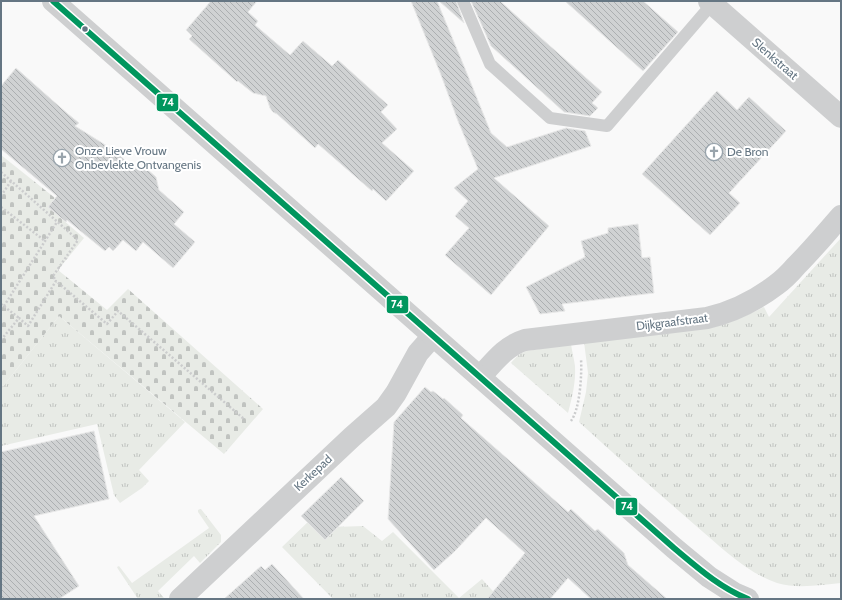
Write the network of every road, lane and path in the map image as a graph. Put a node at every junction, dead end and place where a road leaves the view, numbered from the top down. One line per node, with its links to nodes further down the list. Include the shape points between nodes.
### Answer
1 (54, 1): 15 (street)
2 (463, 1): 3 (lane, via 490,64 550,118 607,126)
3 (711, 2): 4 (street, Slenkstraat)
4 (841, 116)
5 (1, 172): 6 (path)
6 (11, 181): 7 (path); 10 (path)
7 (1, 196)
8 (1, 206): 11 (path)
9 (841, 216): 18 (street, Dijkgraafstraat, via 777,285 740,307 707,318 525,340 514,344 499,356)
10 (57, 222): 11 (path); 12 (path, via 78,240 53,276)
11 (45, 241): 13 (path)
12 (56, 281): 14 (path, via 28,326); 19 (path, via 107,324 118,311)
13 (2, 305): 14 (path)
14 (19, 318): 16 (path)
15 (433, 336): 18 (street); 21 (street, Kerkepad, via 418,353 386,407)
16 (1, 339)
17 (580, 355): 20 (path, via 582,377 577,407)
18 (480, 378): 22 (street, via 709,578)
19 (244, 419)
20 (571, 421)
21 (180, 599)
22 (748, 599)

